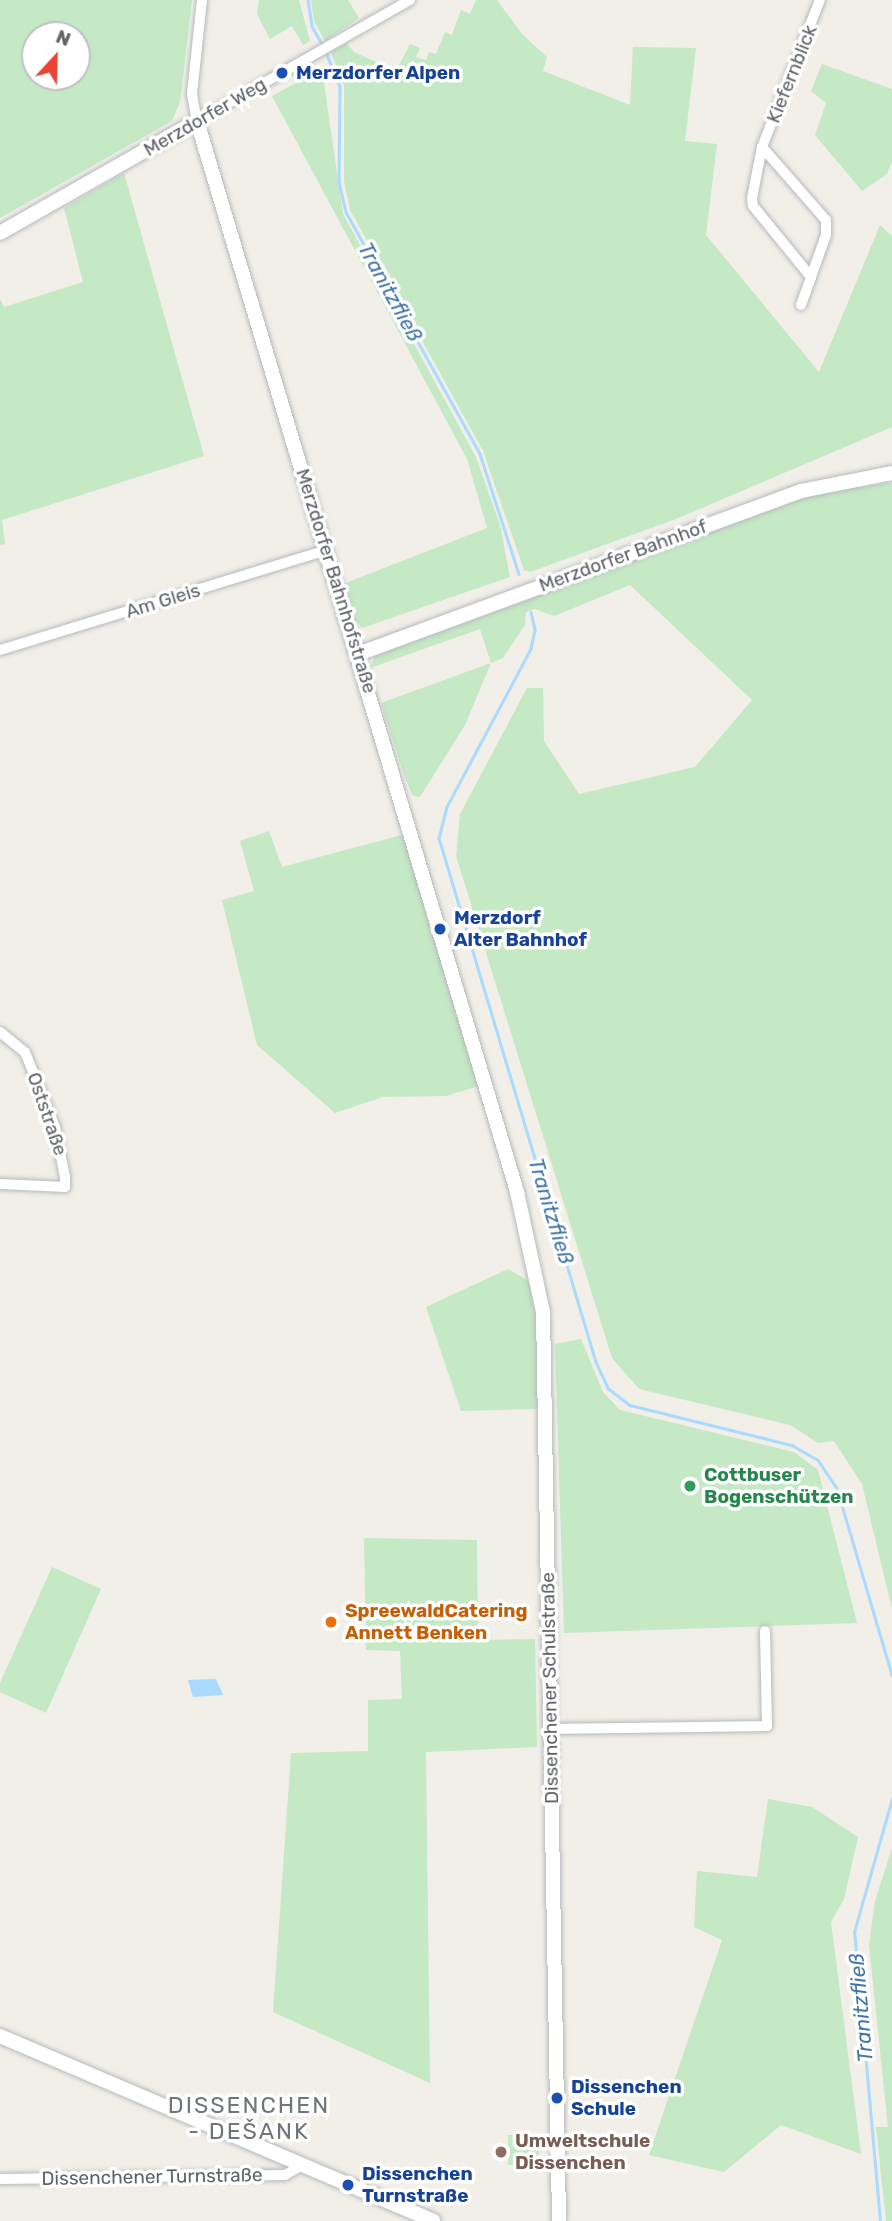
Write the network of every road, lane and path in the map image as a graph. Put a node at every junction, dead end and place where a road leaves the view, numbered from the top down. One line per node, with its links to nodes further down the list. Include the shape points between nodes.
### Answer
1 (202, 0): 4 (street, Merzdorfer Bahnhofstraße, via 192,94)
2 (410, 0): 4 (street, Merzdorfer Weg)
3 (820, 0): 5 (street, Kiefernblick)
4 (197, 121): 6 (street, Merzdorfer Weg); 10 (street, Merzdorfer Bahnhofstraße)
5 (762, 147): 7 (street, Kiefernblick, via 753,206); 7 (street, Kiefernblick, via 826,220 826,236)
6 (0, 233)
7 (811, 277): 8 (street, Kiefernblick)
8 (801, 304)
9 (892, 473): 12 (street, Merzdorfer Bahnhof, via 801,491)
10 (327, 550): 11 (street, Am Gleis); 12 (street, Merzdorfer Bahnhofstraße)
11 (0, 650)
12 (358, 654): 14 (street, Merzdorfer Bahnhofstraße)
13 (0, 1032): 15 (street, Oststraße, via 25,1052 55,1127 65,1187)
14 (507, 1159): 17 (street, Dissenchener Schulstraße, via 543,1312)
15 (0, 1184)
16 (765, 1632): 17 (street, via 767,1726)
17 (552, 1729): 22 (street, Dissenchener Schulstraße)
18 (0, 2036): 19 (street)
19 (302, 2165): 20 (street, Dissenchener Turnstraße, via 285,2175); 21 (street)
20 (0, 2179)
21 (433, 2221)
22 (559, 2221)

